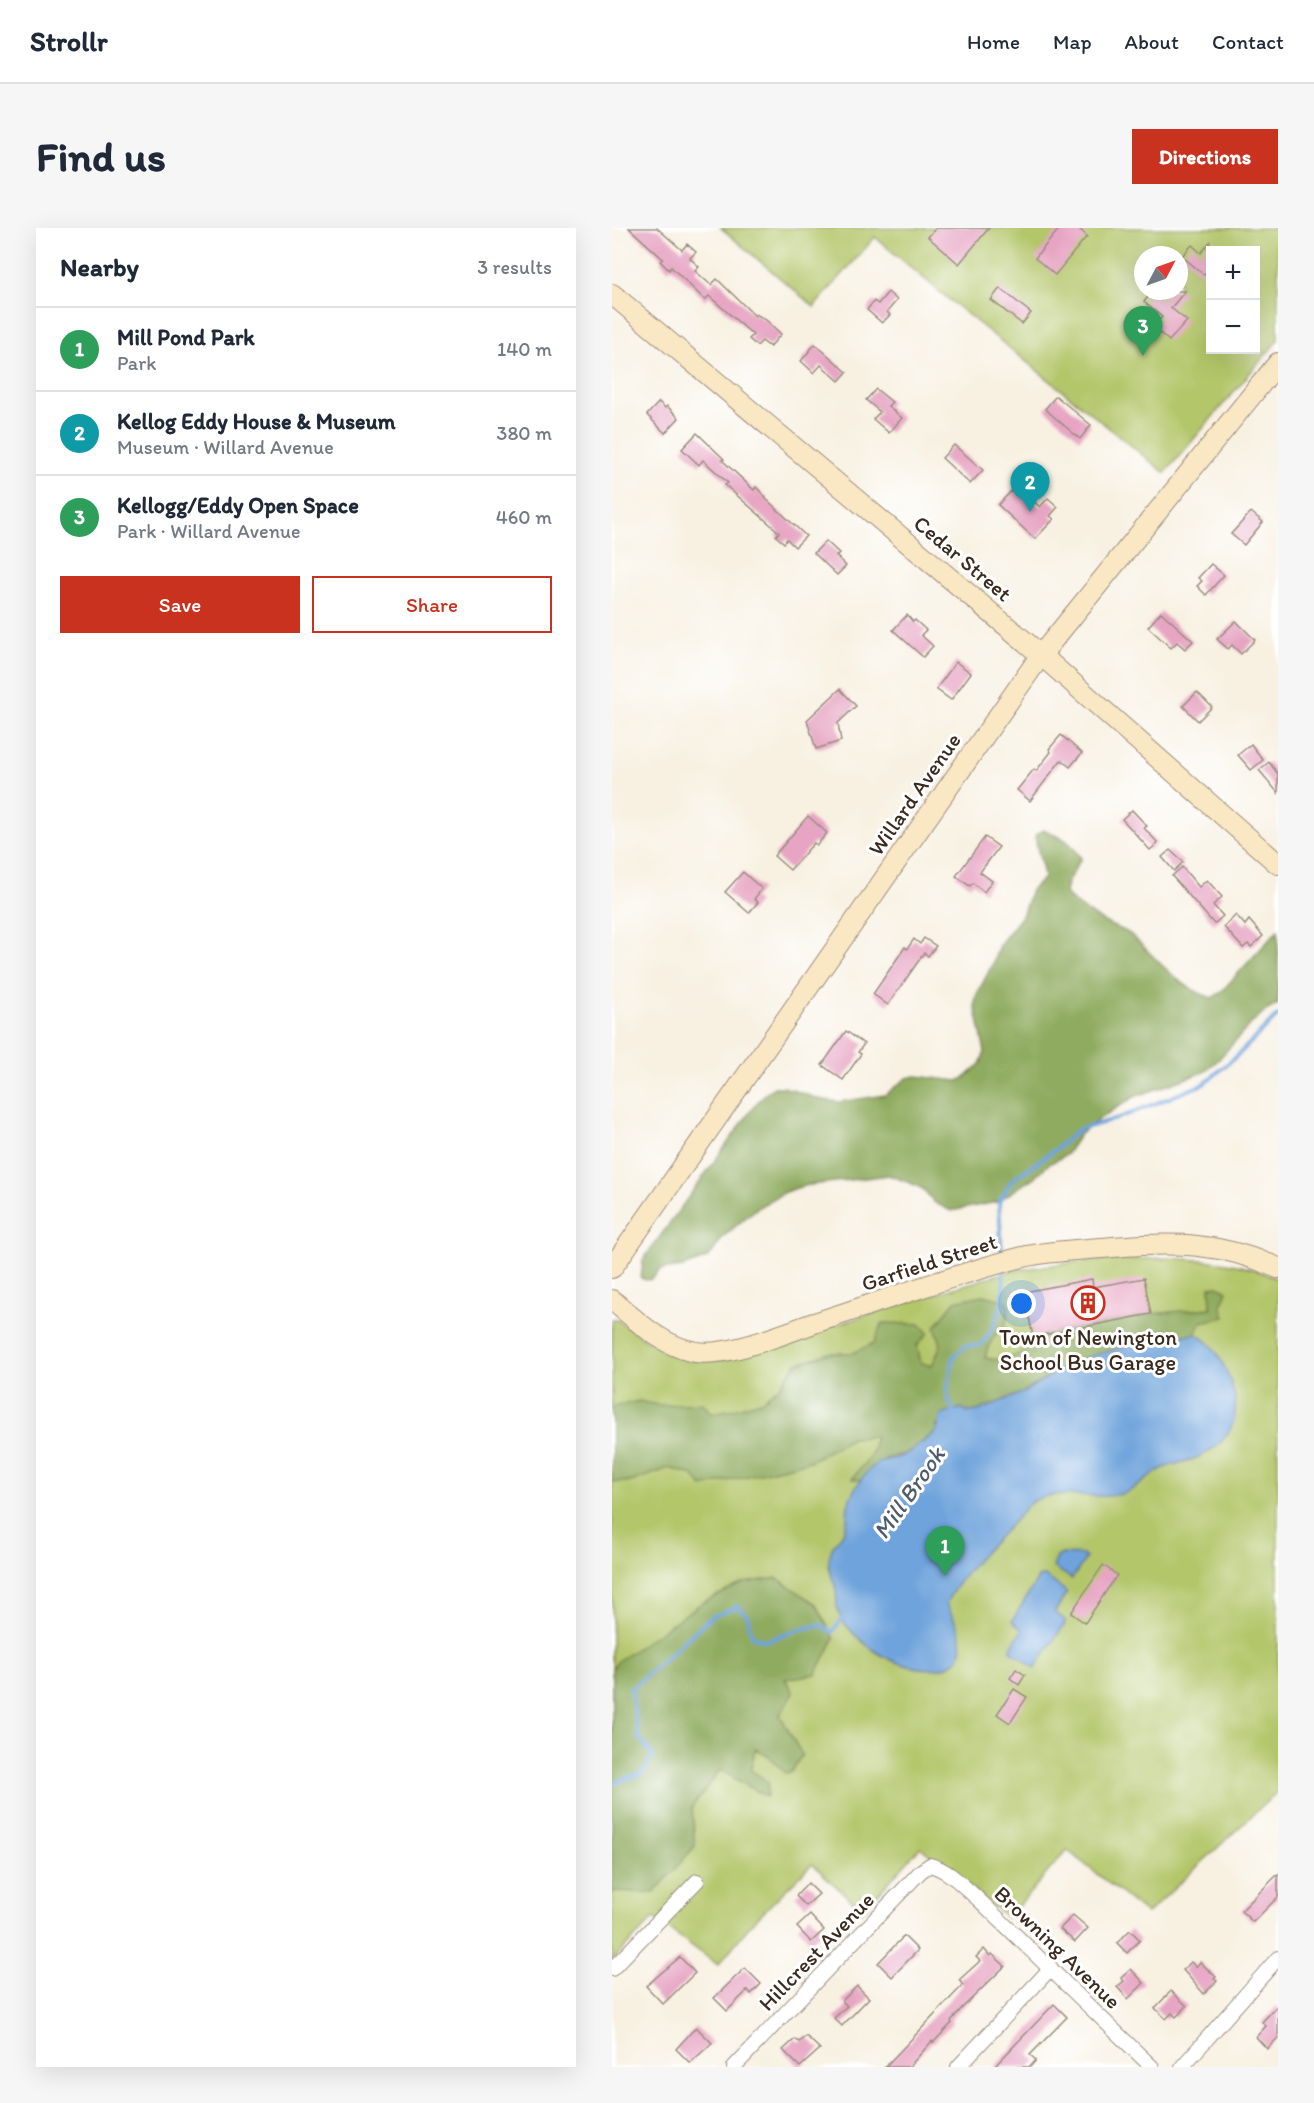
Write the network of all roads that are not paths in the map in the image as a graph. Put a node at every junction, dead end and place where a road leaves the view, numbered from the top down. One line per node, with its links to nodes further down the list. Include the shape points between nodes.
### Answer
1 (612, 294): 3 (main road, Cedar Street)
2 (1278, 363): 3 (main road, Willard Avenue)
3 (1041, 655): 4 (main road, Cedar Street); 5 (main road, Willard Avenue)
4 (1278, 864)
5 (612, 1268)
6 (1278, 1268): 7 (main road, Garfield Street, via 1225,1249 1181,1244 1025,1257 711,1354 666,1342)
7 (612, 1299)
8 (930, 1865): 11 (street, Browning Avenue, via 951,1875); 13 (street, Hillcrest Avenue)
9 (697, 1881): 12 (street)
10 (1278, 1958): 16 (street)
11 (1051, 1968): 14 (street); 15 (street, Browning Avenue)
12 (612, 1969)
13 (734, 2067)
14 (958, 2067)
15 (1152, 2067)
16 (1182, 2067)

